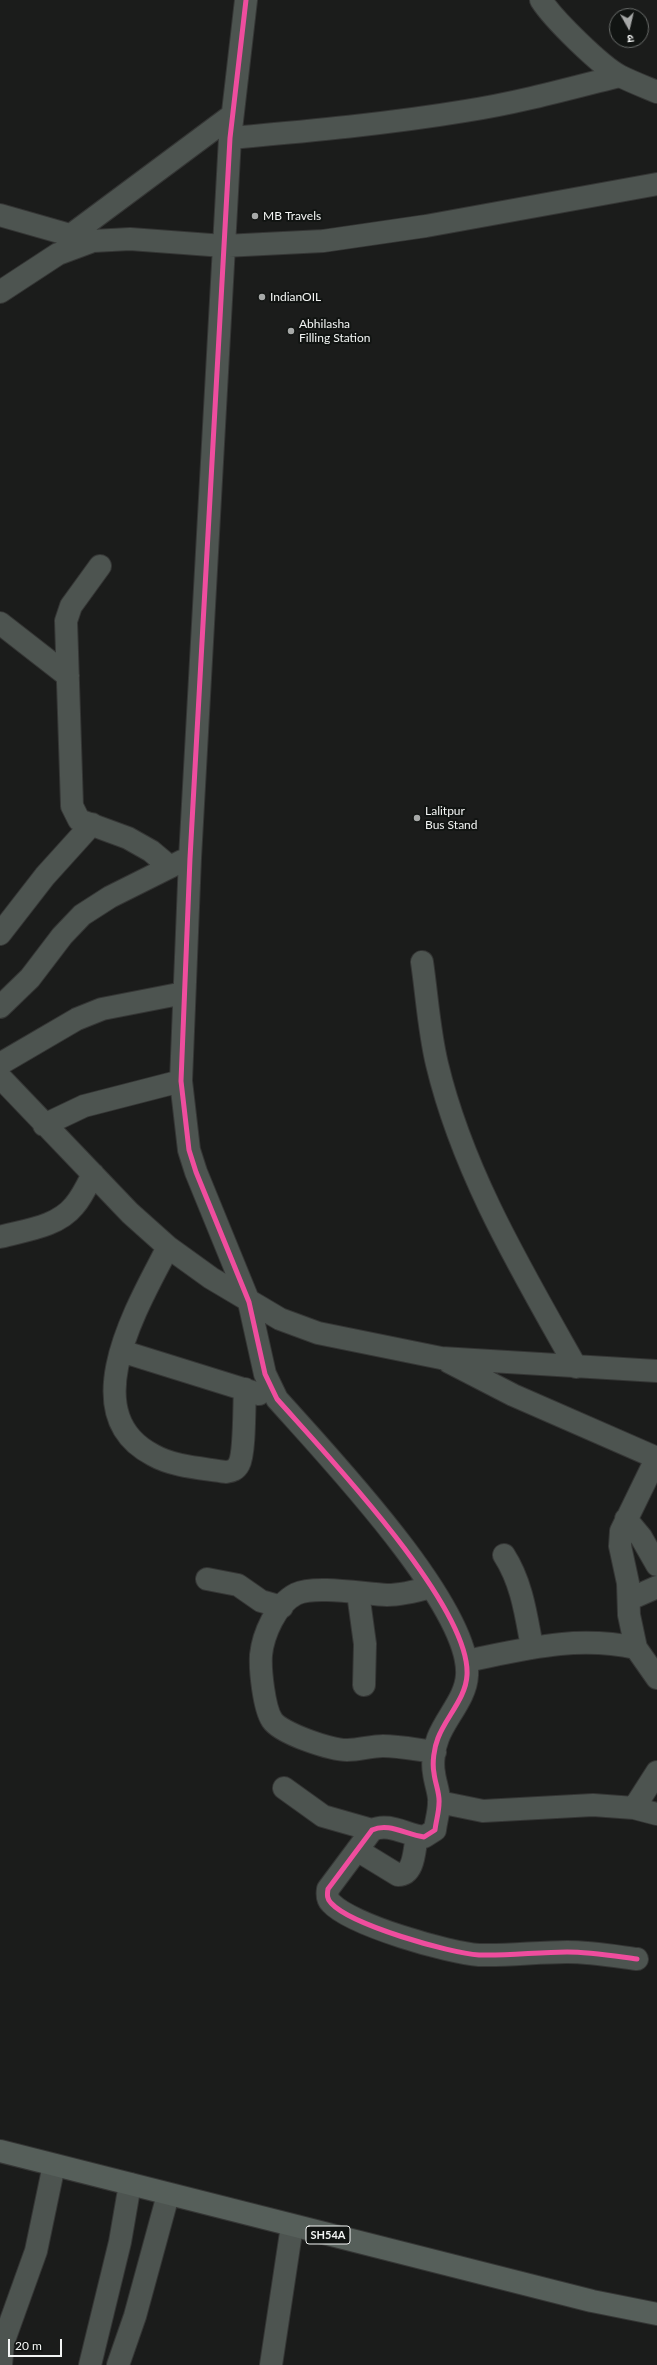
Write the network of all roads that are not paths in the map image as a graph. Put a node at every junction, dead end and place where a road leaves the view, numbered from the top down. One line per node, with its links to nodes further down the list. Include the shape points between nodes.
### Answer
1 (246, 0): 5 (street)
2 (541, 0): 3 (street, via 579,43)
3 (619, 76): 4 (street); 6 (street, via 466,111 354,127)
4 (657, 92)
5 (231, 116): 6 (street); 9 (street)
6 (230, 138): 11 (street)
7 (657, 184): 11 (street, via 426,226 331,240)
8 (0, 215): 9 (street)
9 (71, 235): 10 (street)
10 (93, 241): 11 (street, via 130,239); 12 (street, via 58,254)
11 (224, 246): 17 (street)
12 (0, 292)
13 (100, 566): 15 (street, via 71,606 66,620)
14 (0, 623): 15 (street)
15 (68, 676): 16 (street, via 72,806 79,820)
16 (92, 824): 18 (street, via 151,850); 19 (street, via 45,876)
17 (190, 858): 18 (street); 21 (street)
18 (170, 867): 22 (street, via 110,897 82,915 62,936 30,978)
19 (0, 934)
20 (422, 962): 33 (street, via 437,1064 472,1166 502,1234)
21 (184, 994): 23 (street, via 102,1009 77,1019); 25 (street)
22 (0, 1007)
23 (0, 1064)
24 (0, 1078): 26 (street)
25 (181, 1080): 26 (street, via 84,1106); 30 (street, via 189,1150)
26 (44, 1126): 27 (street)
27 (93, 1174): 28 (street, via 74,1207 64,1215 44,1226); 29 (street, via 130,1213)
28 (0, 1237)
29 (168, 1247): 30 (street); 31 (street, via 133,1319)
30 (249, 1302): 32 (street, via 280,1319 318,1333); 36 (street, via 265,1374)
31 (121, 1351): 35 (street); 35 (street, via 115,1372 115,1403 124,1427 137,1445 153,1456 179,1465 233,1471 239,1464)
32 (441, 1358): 33 (street); 37 (street, via 513,1395)
33 (576, 1367): 34 (street)
34 (657, 1371)
35 (245, 1389): 36 (street)
36 (277, 1399): 42 (street, via 360,1491)
37 (657, 1458): 38 (street)
38 (626, 1519): 40 (street); 45 (street, via 621,1531 620,1546)
39 (504, 1555): 47 (street, via 520,1585)
40 (657, 1565)
41 (207, 1579): 46 (street, via 238,1585 253,1597)
42 (431, 1587): 44 (street, via 405,1594); 49 (street, via 456,1629)
43 (657, 1587): 45 (street)
44 (358, 1593): 46 (street, via 309,1590 297,1594); 51 (street, via 365,1644)
45 (630, 1599): 48 (street, via 629,1615)
46 (282, 1607): 52 (street, via 268,1626 261,1656 265,1694 273,1721 281,1729 345,1750 385,1746)
47 (532, 1647): 48 (street, via 598,1642); 49 (street)
48 (636, 1648): 50 (street)
49 (466, 1661): 52 (street, via 465,1687 438,1738)
50 (657, 1678)
51 (364, 1685)
52 (435, 1752): 55 (street, via 434,1772)
53 (657, 1772): 56 (street)
54 (284, 1788): 58 (street, via 323,1816)
55 (439, 1802): 56 (street, via 483,1811 563,1805); 59 (street, via 435,1830 424,1837)
56 (634, 1808): 57 (street)
57 (657, 1814)
58 (372, 1830): 59 (street, via 379,1826 387,1827); 60 (street)
59 (417, 1836): 60 (street, via 411,1866 404,1875 398,1875)
60 (358, 1850): 61 (street, via 328,1889 327,1896 330,1903 339,1910 367,1924 458,1952 480,1955 583,1952)
61 (637, 1959)
62 (0, 2151): 63 (main road, SH54A)
63 (54, 2165): 64 (main road, SH54A); 68 (street, via 36,2251 3,2343)
64 (130, 2184): 65 (main road, SH54A); 69 (street, via 120,2242)
65 (168, 2194): 66 (main road, SH54A); 70 (street, via 135,2316)
66 (292, 2226): 67 (main road, SH54A, via 592,2301); 71 (street)
67 (657, 2314)
68 (2, 2365)
69 (90, 2365)
70 (118, 2365)
71 (271, 2365)

